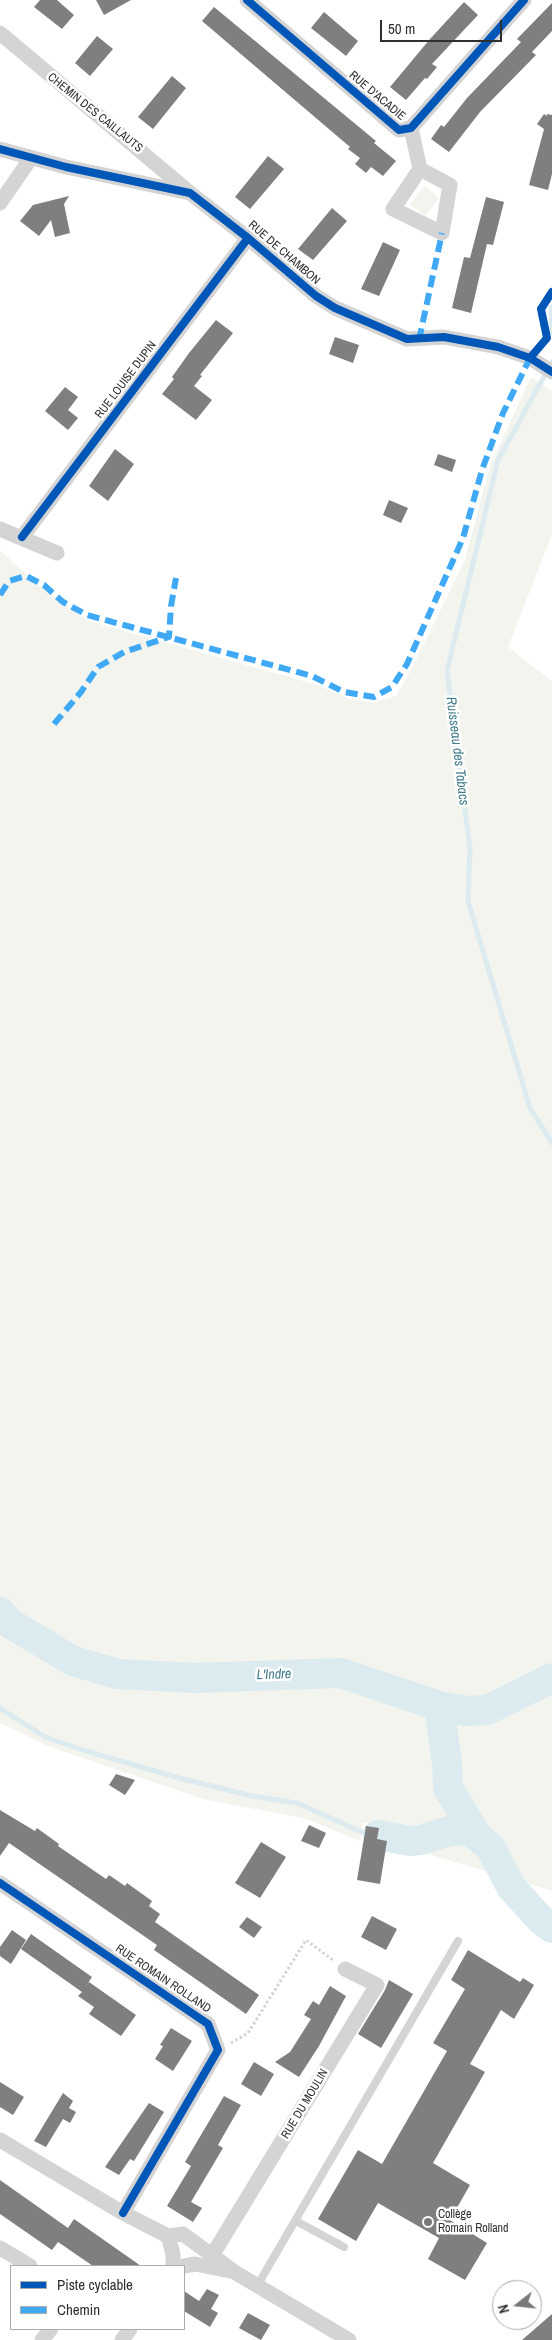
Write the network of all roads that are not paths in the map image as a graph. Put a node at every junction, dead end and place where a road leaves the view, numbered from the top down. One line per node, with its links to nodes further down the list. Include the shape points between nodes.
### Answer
1 (247, 0): 4 (street, RUE D'ACADIE, via 399,130)
2 (524, 0): 4 (street, RUE D'ACADIE)
3 (0, 33): 8 (street, CHEMIN DES CAILLAUTS)
4 (411, 128): 7 (street)
5 (0, 149): 6 (street, RUE DE CHAMBON)
6 (31, 158): 8 (street, RUE DE CHAMBON); 9 (street)
7 (420, 169)
8 (190, 193): 10 (street, RUE DE CHAMBON)
9 (0, 203)
10 (248, 238): 11 (street, RUE DE CHAMBON, via 316,296 352,316 407,339 448,338 497,347 534,361); 13 (street, RUE LOUISE DUPIN)
11 (552, 372)
12 (0, 529): 13 (street)
13 (22, 537): 14 (street)
14 (57, 553)
15 (0, 1883): 19 (street, RUE ROMAIN ROLLAND, via 208,2024 218,2050)
16 (458, 1941): 20 (lane)
17 (345, 1969): 24 (street, RUE DU MOULIN, via 377,1985)
18 (0, 2140): 19 (street)
19 (123, 2212): 21 (street)
20 (296, 2221): 22 (lane); 29 (lane)
21 (168, 2236): 24 (street, via 183,2234); 25 (street)
22 (344, 2247)
23 (0, 2248): 26 (street)
24 (213, 2254): 28 (street)
25 (173, 2260)
26 (28, 2265)
27 (185, 2266): 28 (street, via 202,2265)
28 (236, 2273): 29 (street)
29 (257, 2286): 32 (street)
30 (50, 2330): 31 (street)
31 (42, 2340)
32 (349, 2340)

